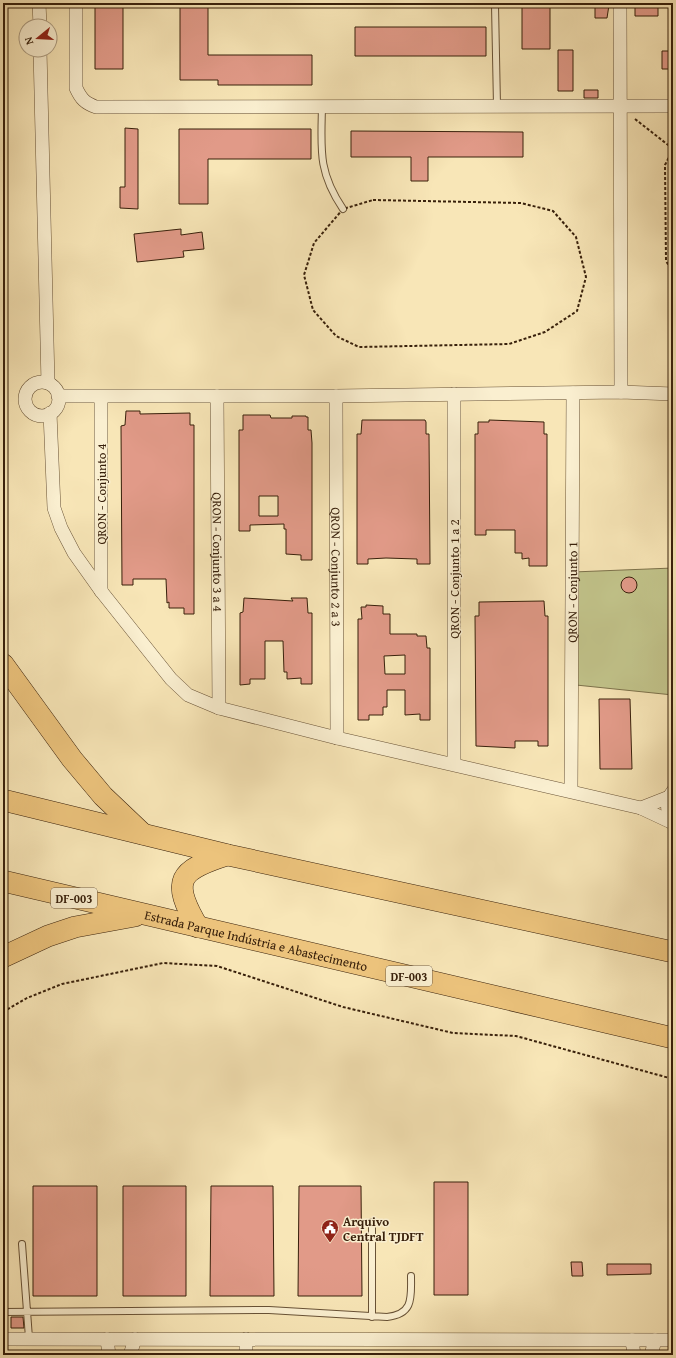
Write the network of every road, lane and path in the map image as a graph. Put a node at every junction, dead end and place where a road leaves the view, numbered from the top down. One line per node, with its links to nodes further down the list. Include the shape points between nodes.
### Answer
1 (39, 3): 5 (street)
2 (76, 3): 10 (street, via 76,88 85,103 112,108)
3 (620, 3): 7 (street)
4 (495, 4): 8 (lane)
5 (40, 18)
6 (40, 58): 14 (street)
7 (619, 105): 8 (street); 9 (street); 11 (path); 15 (street)
8 (497, 106): 10 (street)
9 (673, 106)
10 (322, 107): 12 (lane, via 321,144 324,171 331,191)
11 (673, 149): 13 (path, via 665,165 666,261)
12 (343, 209): 12 (path, via 314,243 304,275 313,310 336,336 359,347 509,344 545,332 577,311 586,277 576,237 553,211 521,203 373,200)
13 (673, 272)
14 (48, 383): 19 (street, via 55,388); 24 (street, via 33,384 25,396 29,410)
15 (621, 392): 16 (street); 18 (street)
16 (574, 393): 17 (street); 31 (street, QRON - Conjunto 1)
17 (454, 394): 21 (street); 30 (street, QRON - Conjunto 1 a 2)
18 (673, 394)
19 (58, 396): 22 (street); 23 (street, via 58,403)
20 (218, 396): 21 (street); 22 (street); 28 (street, QRON - Conjunto 3 a 4)
21 (336, 396): 29 (street, QRON - Conjunto 2 a 3)
22 (101, 397): 26 (street, QRON - Conjunto 4)
23 (50, 413): 24 (street, via 43,416); 25 (street)
24 (35, 414): 25 (street)
25 (51, 448): 26 (street, via 54,508 74,553)
26 (101, 591): 28 (street, via 171,679 188,695)
27 (3, 664): 36 (highway, via 72,759 104,796)
28 (219, 708): 29 (street)
29 (337, 738): 30 (street)
30 (454, 764): 31 (street)
31 (571, 791): 34 (street)
32 (671, 794): 34 (street); 35 (street, via 666,809)
33 (3, 800): 36 (highway)
34 (641, 808): 35 (street)
35 (672, 822)
36 (144, 835): 37 (highway)
37 (228, 855): 40 (highway, via 203,863 185,874 183,894); 41 (highway)
38 (3, 881): 39 (highway, Estrada Parque Indústria e Abastecimento / DF-003)
39 (145, 915): 40 (highway, Estrada Parque Indústria e Abastecimento / DF-003); 42 (highway, via 75,927 48,936)
40 (198, 927): 44 (highway, Estrada Parque Indústria e Abastecimento / DF-003)
41 (673, 952)
42 (3, 957)
43 (3, 1012): 45 (path, via 27,998 62,984 163,963 217,966 343,1007 453,1033 516,1036)
44 (673, 1038)
45 (673, 1079)
46 (372, 1222): 51 (lane)
47 (22, 1244): 50 (lane)
48 (411, 1276): 51 (lane, via 411,1300 408,1308 402,1314 394,1316)
49 (3, 1312): 50 (lane)
50 (27, 1312): 51 (lane, via 269,1310); 52 (lane)
51 (372, 1317)
52 (29, 1338): 53 (street); 54 (street)
53 (3, 1339)
54 (108, 1339): 55 (street); 60 (street)
55 (135, 1339): 56 (street); 61 (street)
56 (246, 1339): 57 (street); 62 (street)
57 (632, 1340): 58 (street); 63 (street)
58 (655, 1340): 59 (street); 64 (street)
59 (673, 1340)
60 (109, 1355)
61 (130, 1355)
62 (246, 1355)
63 (634, 1355)
64 (651, 1355)

